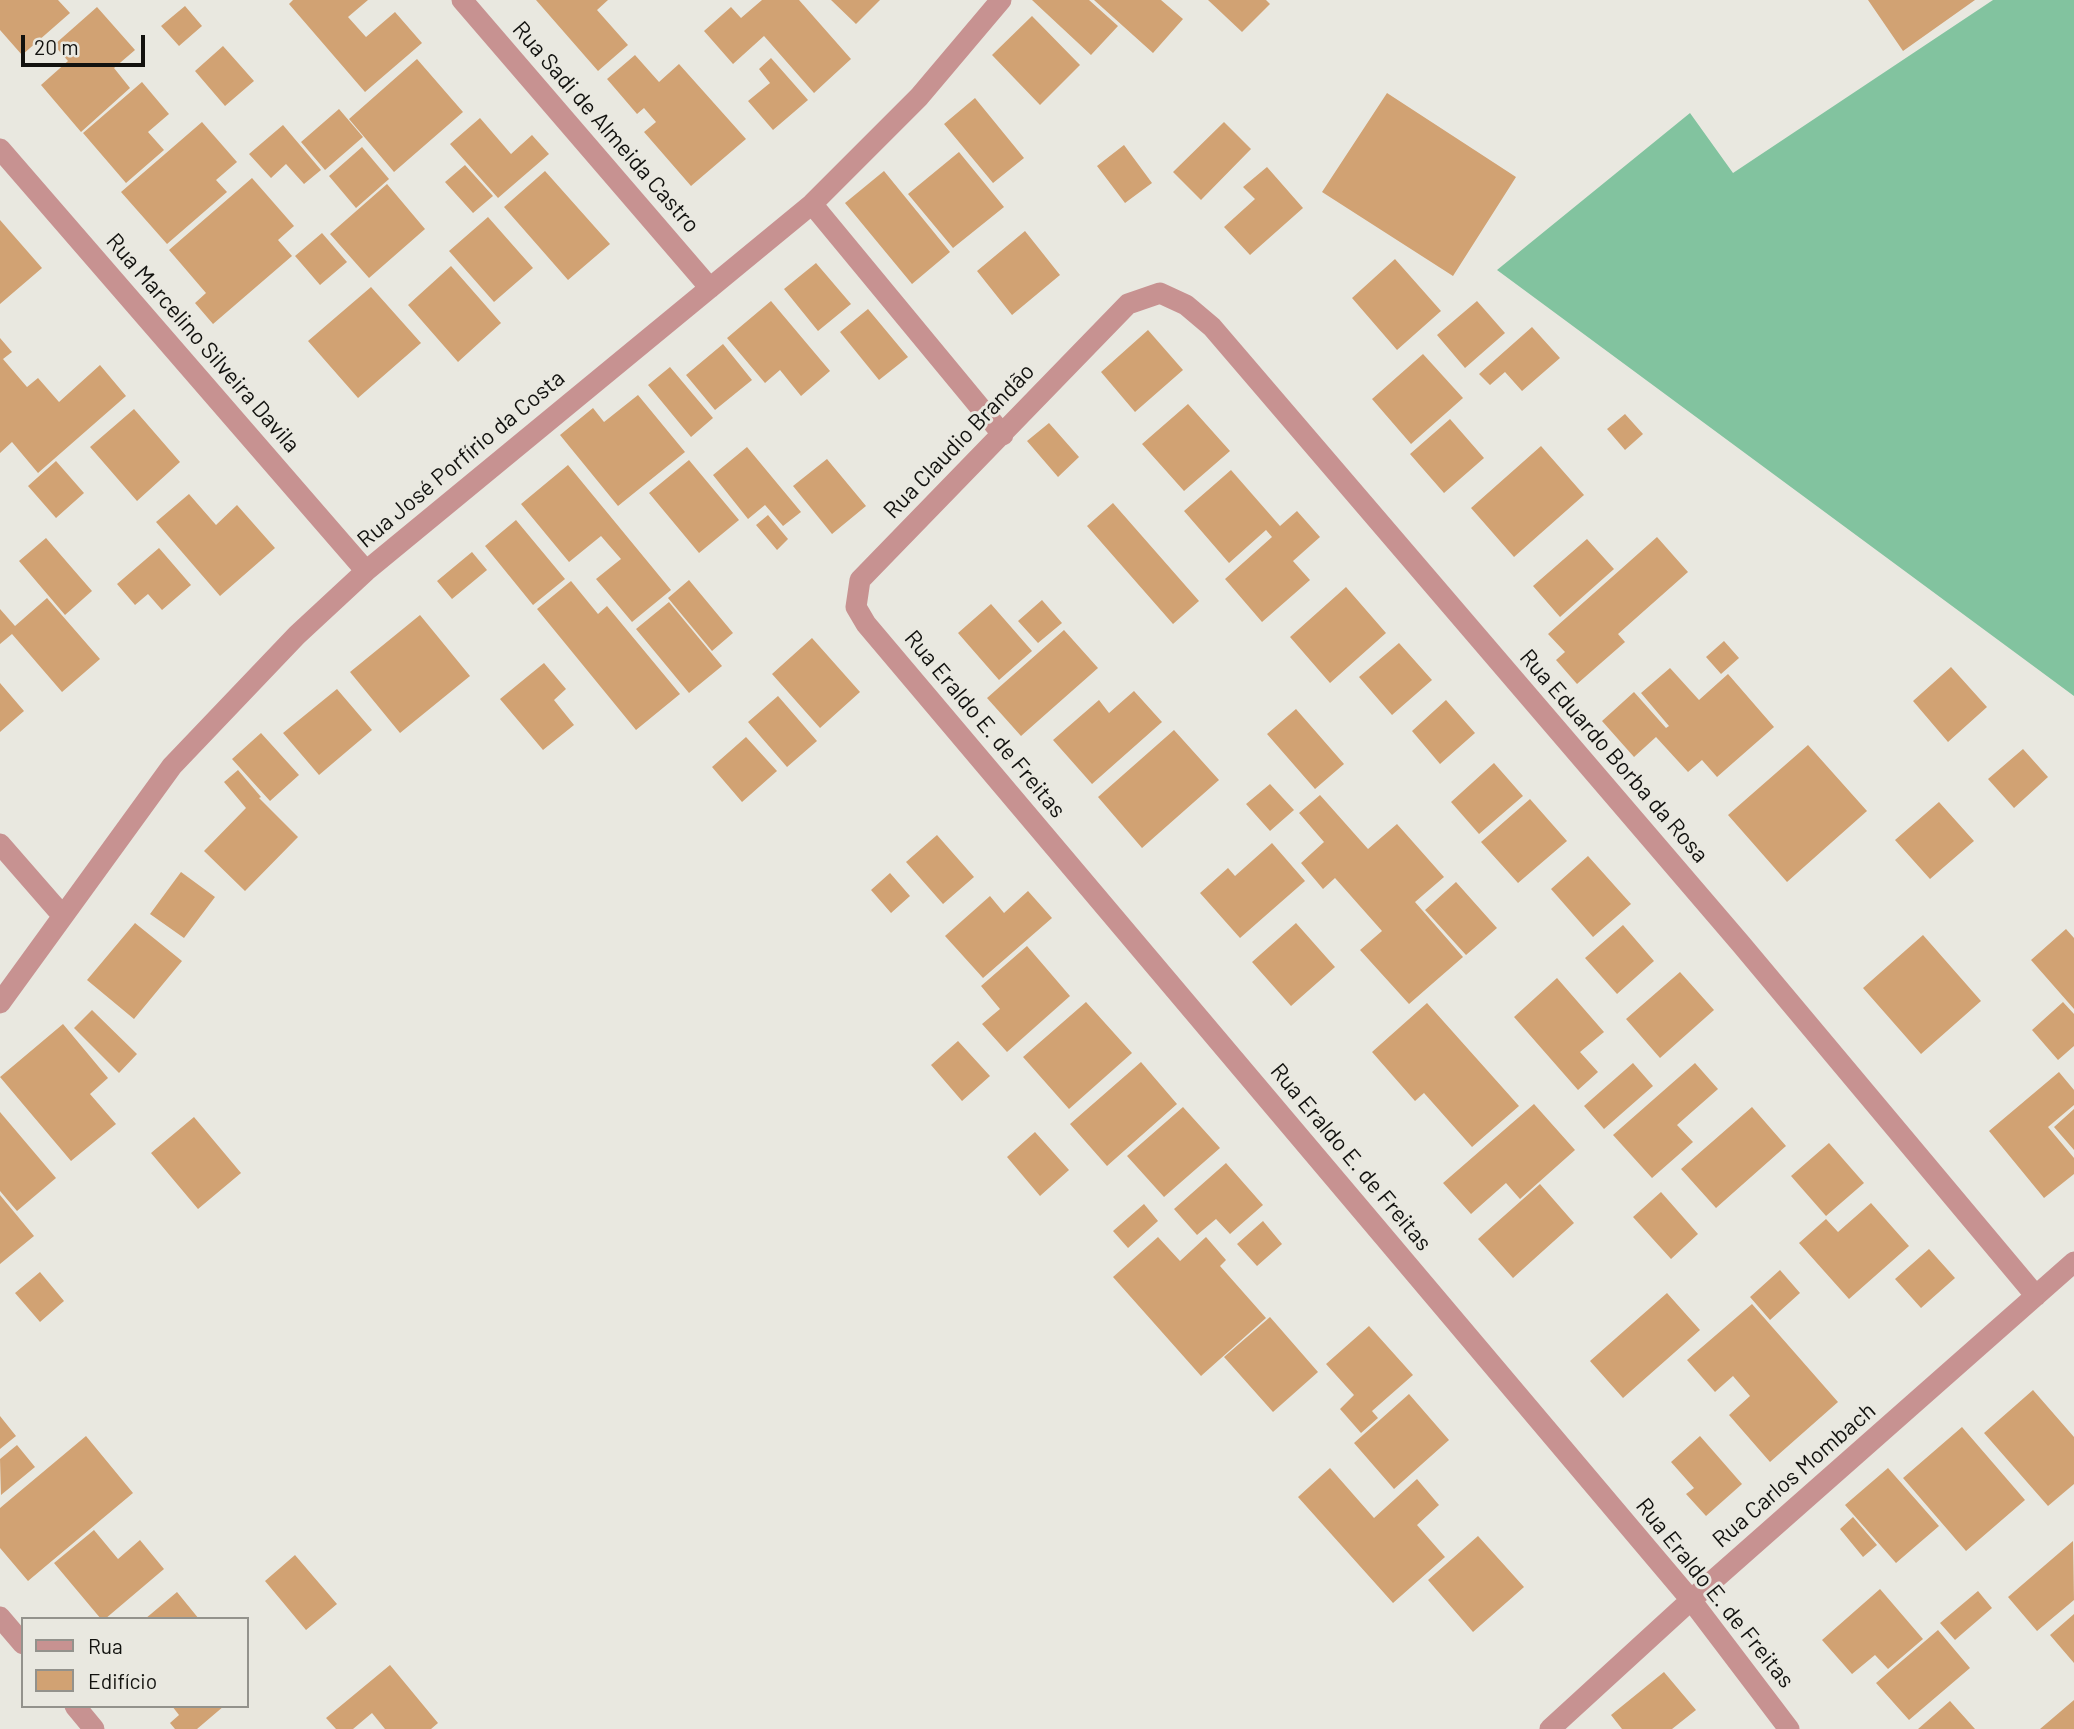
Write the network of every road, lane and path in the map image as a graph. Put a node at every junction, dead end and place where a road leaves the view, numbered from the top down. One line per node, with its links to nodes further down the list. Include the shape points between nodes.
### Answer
1 (462, 0): 5 (street, Rua Sadi de Almeida Castro)
2 (1001, 0): 4 (street, Rua José Porfírio da Costa, via 919,97)
3 (0, 149): 8 (street, Rua Marcelino Silveira Davila)
4 (813, 204): 5 (street, Rua José Porfírio da Costa); 7 (street)
5 (710, 288): 8 (street, Rua José Porfírio da Costa)
6 (1128, 304): 7 (street, Rua Claudio Brandão); 14 (street, Rua Eduardo Borba da Rosa, via 1160,293 1186,305 1212,327)
7 (1003, 435): 9 (street, Rua Claudio Brandão, via 860,580 856,607)
8 (366, 571): 11 (street, Rua José Porfírio da Costa, via 297,635 172,766)
9 (866, 624): 15 (street, Rua Eraldo E. de Freitas)
10 (0, 844): 11 (street)
11 (62, 915): 12 (street, Rua José Porfírio da Costa)
12 (0, 1003)
13 (2074, 1262): 14 (street, Rua Carlos Mombach)
14 (2036, 1296): 15 (street, Rua Carlos Mombach)
15 (1691, 1600): 20 (street, Rua Carlos Mombach); 21 (street, Rua Eraldo E. de Freitas)
16 (0, 1617): 17 (street)
17 (21, 1642)
18 (77, 1708): 19 (street)
19 (94, 1729)
20 (1550, 1729)
21 (1789, 1729)

